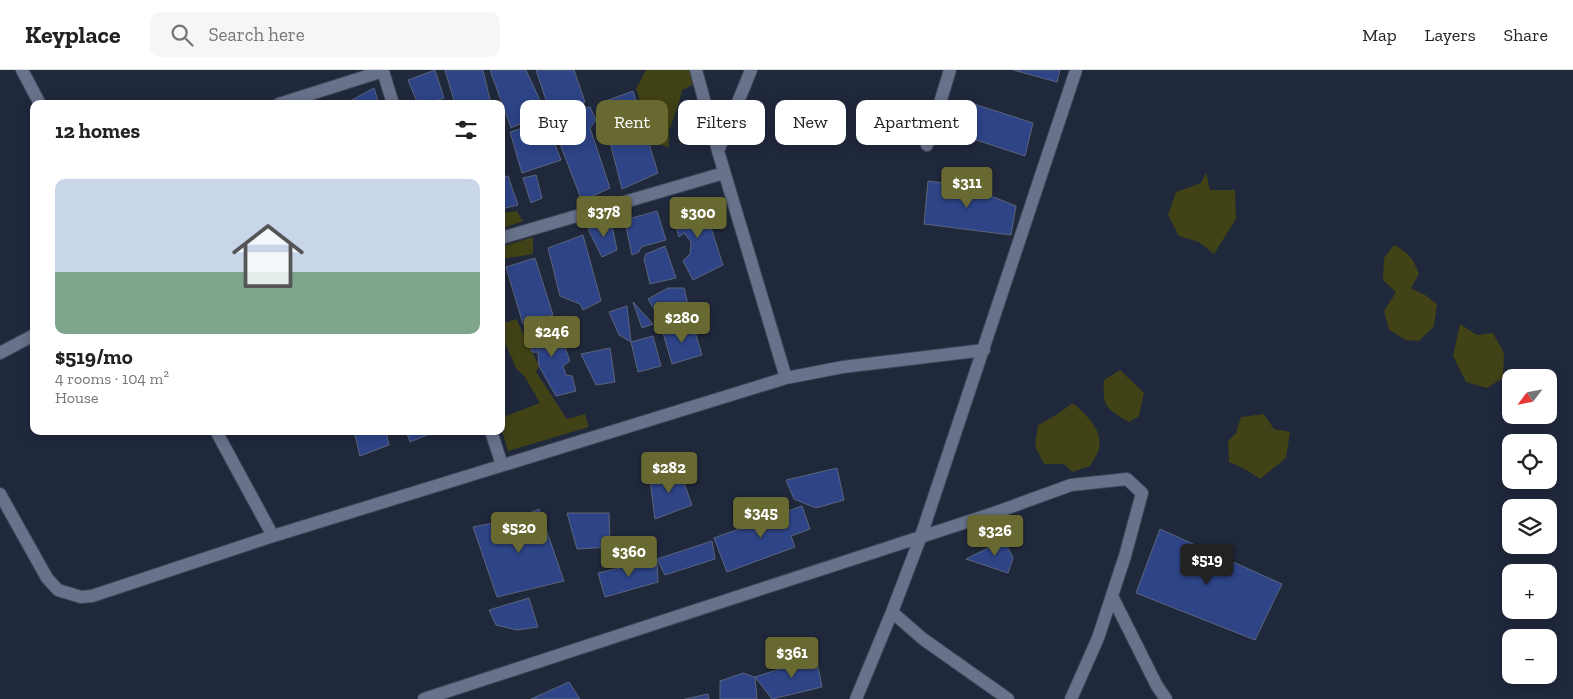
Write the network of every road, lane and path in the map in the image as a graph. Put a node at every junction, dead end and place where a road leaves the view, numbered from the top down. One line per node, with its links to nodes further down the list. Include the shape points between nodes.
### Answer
1 (22, 70): 7 (street)
2 (384, 70): 8 (street); 9 (street)
3 (696, 70): 11 (street)
4 (751, 70): 11 (street)
5 (950, 70): 10 (street)
6 (1076, 70): 15 (street)
7 (38, 100)
8 (291, 100)
9 (392, 100)
10 (941, 100)
11 (718, 151): 12 (street)
12 (724, 173): 13 (street); 17 (street)
13 (505, 237)
14 (30, 337): 16 (street)
15 (984, 350): 17 (street, via 843,367); 23 (street)
16 (0, 353)
17 (786, 378): 20 (street)
18 (218, 435): 22 (street)
19 (492, 435): 20 (street)
20 (502, 465): 22 (street)
21 (0, 494): 22 (street, via 47,578 58,590 81,597)
22 (273, 536)
23 (921, 536): 24 (street, via 1070,485 1127,479 1142,494); 25 (street); 26 (street)
24 (1112, 596): 29 (street, via 1098,638); 30 (street)
25 (892, 612): 27 (street); 28 (street, via 923,639)
26 (424, 699)
27 (856, 699)
28 (1008, 699)
29 (1071, 699)
30 (1166, 699)

